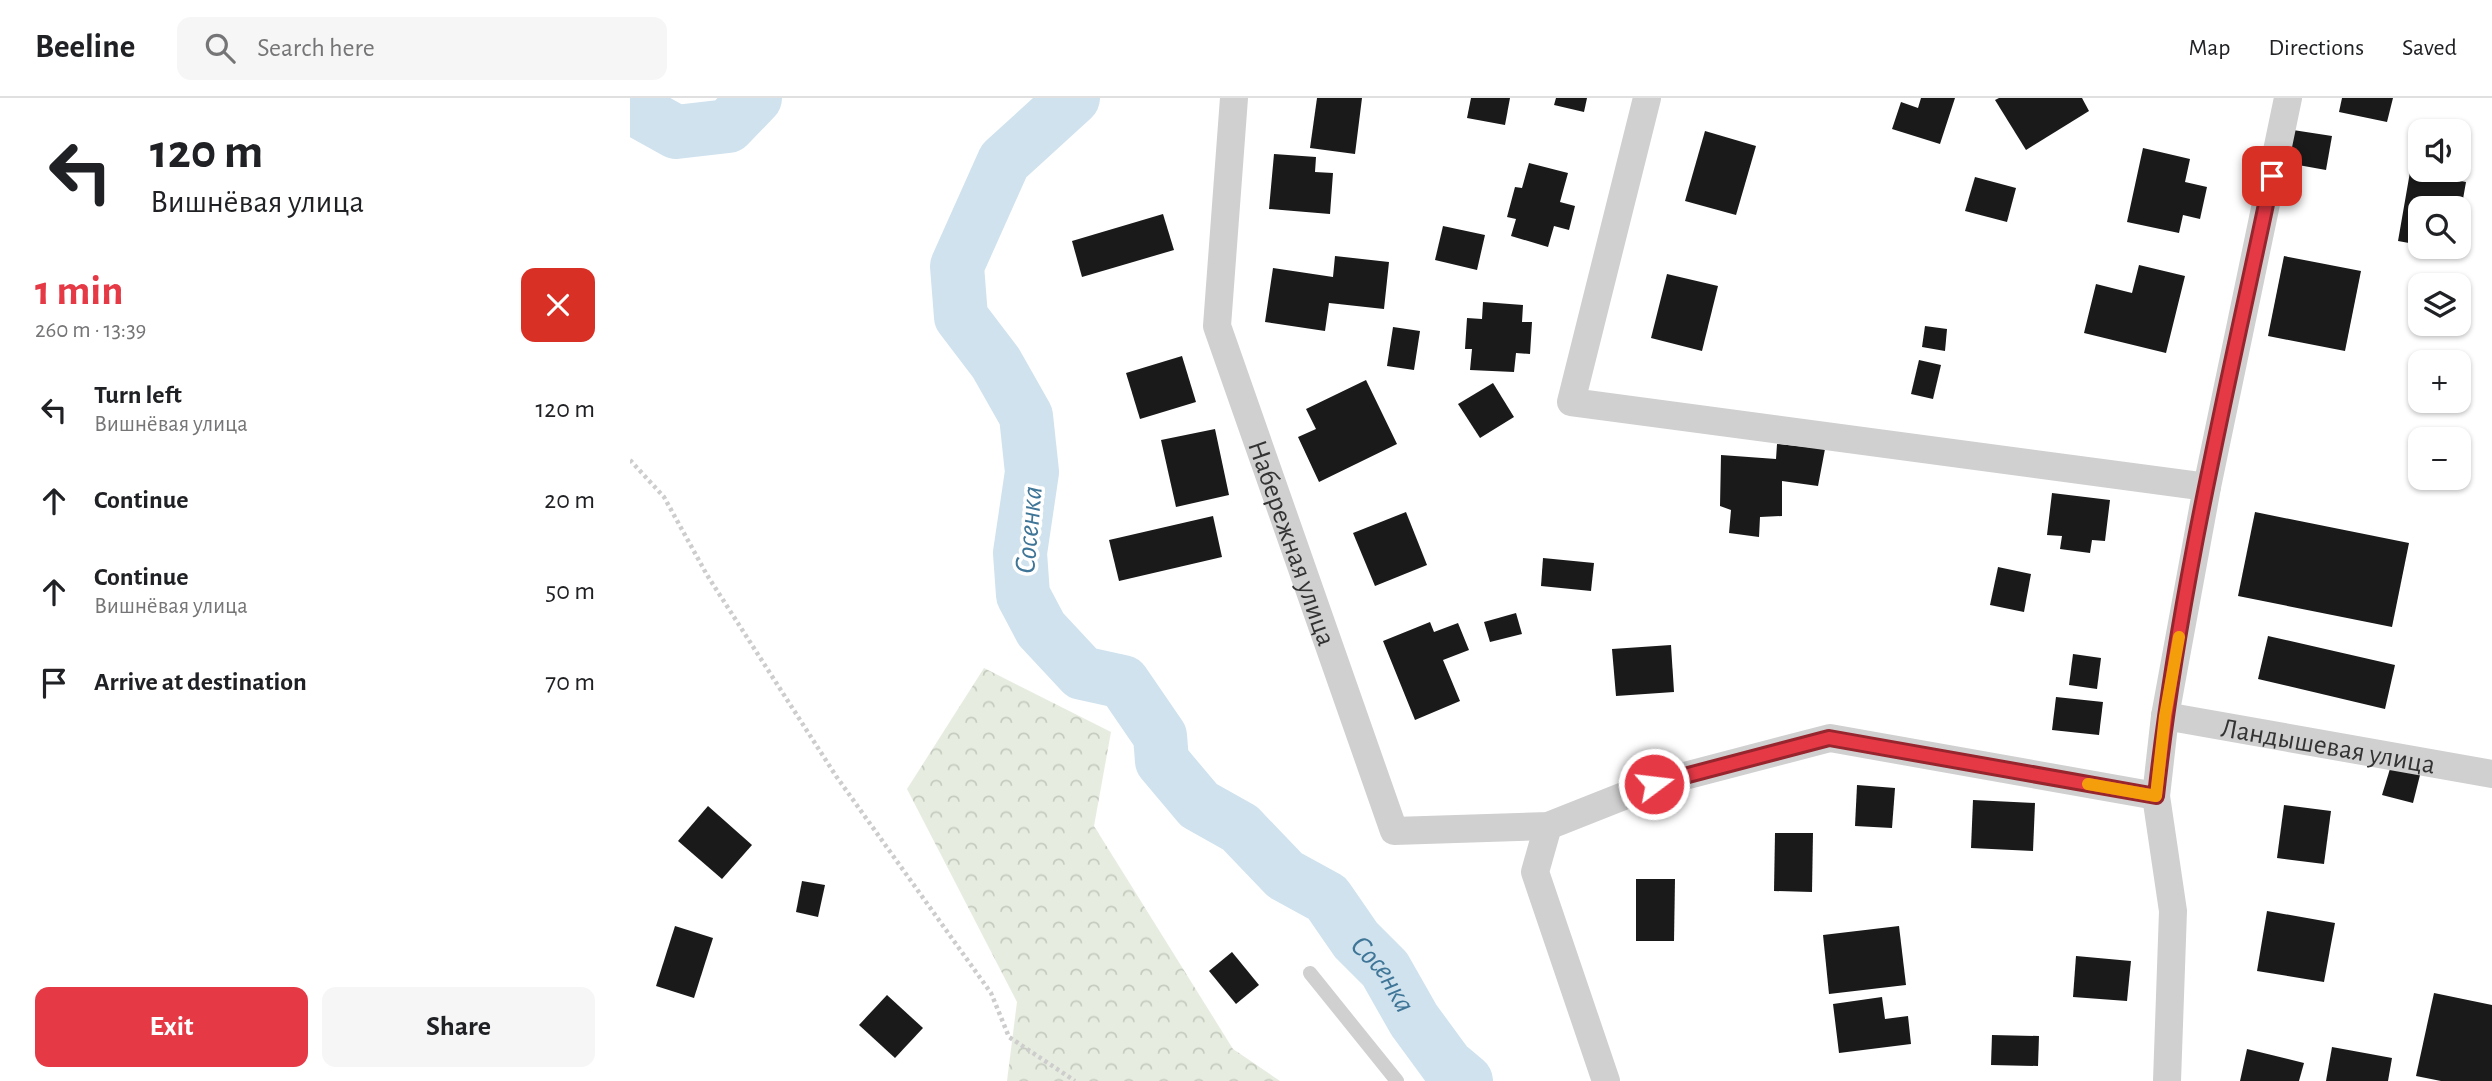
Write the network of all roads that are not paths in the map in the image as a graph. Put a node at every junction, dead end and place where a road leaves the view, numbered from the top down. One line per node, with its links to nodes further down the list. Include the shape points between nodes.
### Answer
1 (1234, 98): 8 (street, Набережная улица, via 1217,327 1394,831)
2 (1647, 98): 4 (street, via 1571,402)
3 (2288, 98): 4 (street)
4 (2207, 487): 5 (street)
5 (2165, 716): 6 (street, Ландышевая улица); 7 (street)
6 (2492, 774)
7 (2156, 796): 8 (street, via 1829,738 1654,784); 12 (street, via 2173,911)
8 (1548, 826): 11 (street, via 1535,872)
9 (1310, 973): 10 (lane)
10 (1397, 1081)
11 (1606, 1081)
12 (2167, 1081)

